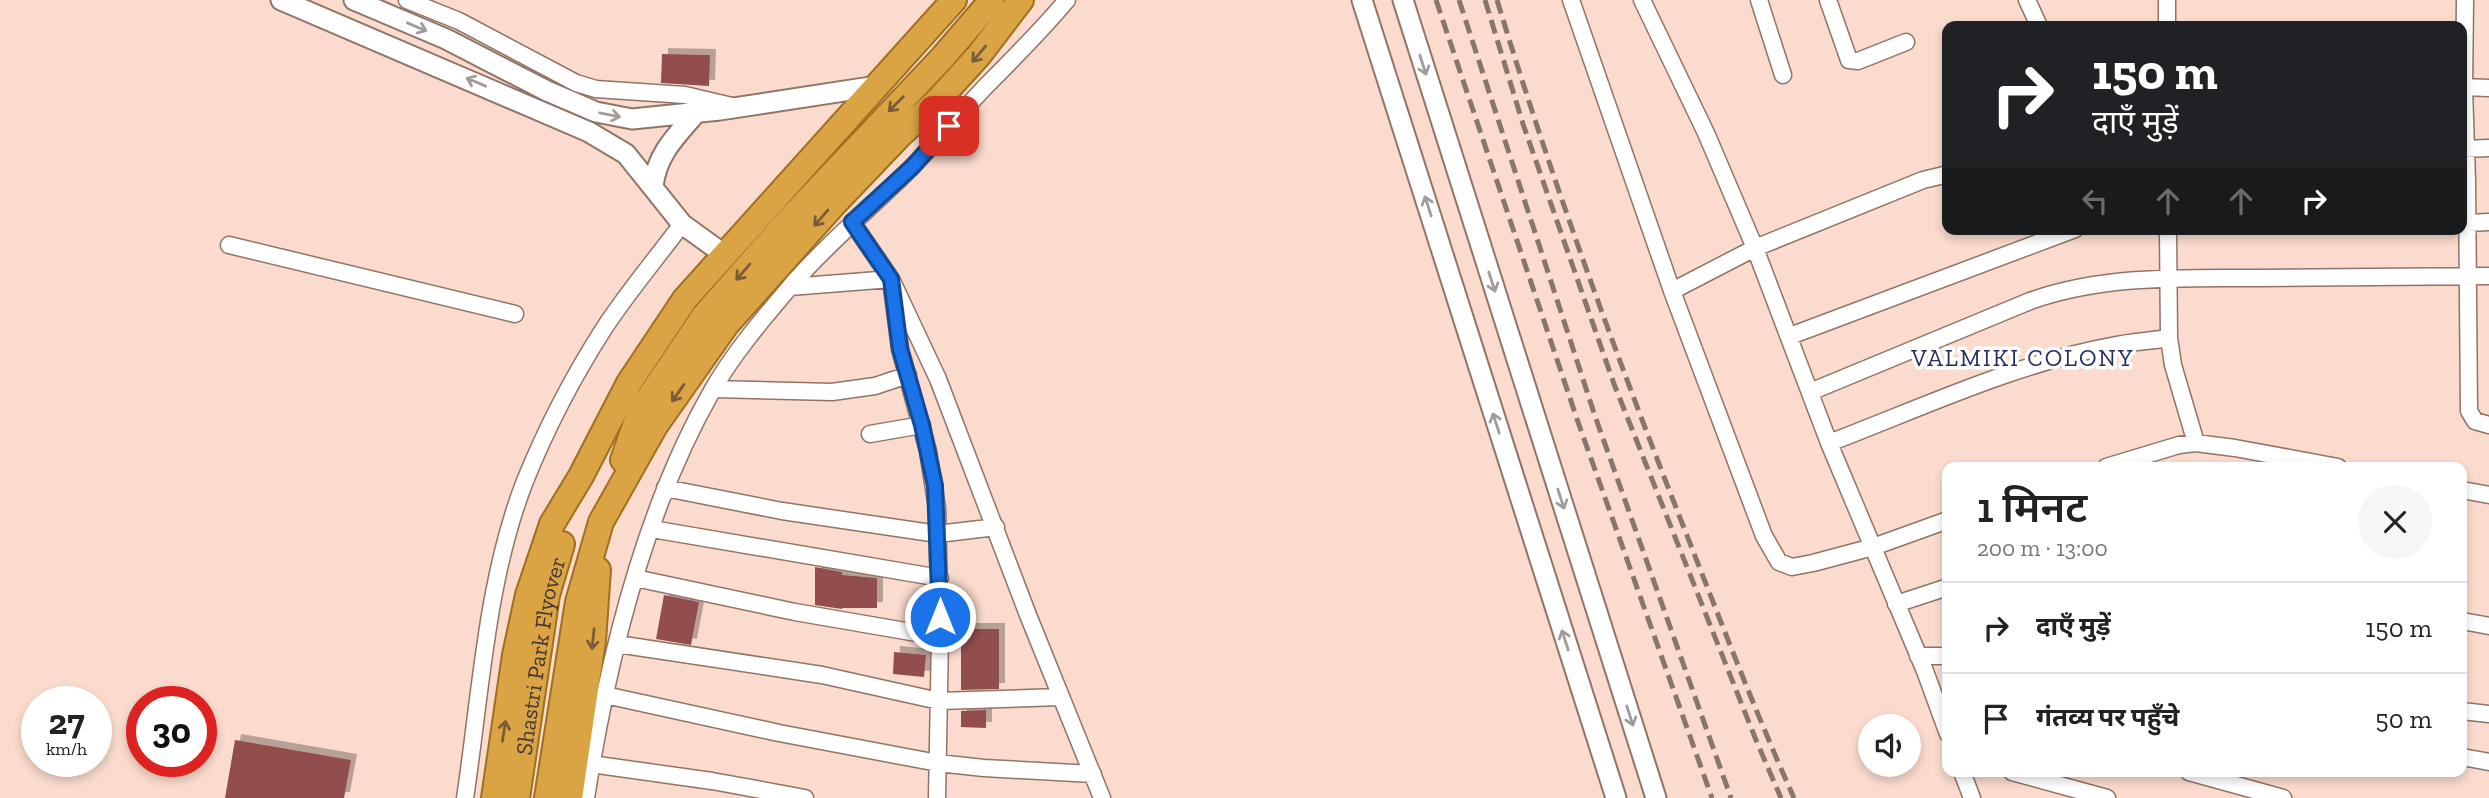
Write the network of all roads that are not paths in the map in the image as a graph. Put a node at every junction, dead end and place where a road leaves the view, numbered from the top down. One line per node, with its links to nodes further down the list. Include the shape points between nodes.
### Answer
1 (281, 0): 25 (street, one-way to 1)
2 (355, 0): 25 (street, one-way to 25, via 446,39)
3 (407, 0): 26 (street, via 459,21 576,83 607,90 685,95)
4 (954, 0): 22 (highway)
5 (992, 0): 65 (highway, one-way to 65, via 704,316 640,411)
6 (1021, 0): 65 (highway, one-way to 65, via 963,73 835,202 726,325 655,426)
7 (1067, 0): 33 (street, via 912,167)
8 (1362, 0): 104 (street, one-way to 8)
9 (1403, 0): 105 (street, one-way to 105)
10 (1571, 0): 47 (street)
11 (1642, 0): 40 (street)
12 (1759, 0): 21 (street)
13 (1828, 0): 20 (street, via 1849,60 1858,61)
14 (2027, 0): 17 (street)
15 (2167, 0): 18 (street)
16 (2465, 0): 19 (street)
17 (2037, 21)
18 (2167, 21)
19 (2465, 21)
20 (1906, 42)
21 (1783, 75)
22 (877, 86): 26 (street); 41 (highway)
23 (2467, 88): 24 (street)
24 (2489, 88)
25 (543, 100): 27 (street, one-way to 27, via 632,119); 31 (street, via 626,154)
26 (738, 107): 27 (street)
27 (696, 113): 31 (street, via 655,167)
28 (2467, 148): 29 (street)
29 (2489, 148)
30 (1942, 175): 40 (street)
31 (653, 186): 36 (street)
32 (2467, 204): 35 (street)
33 (852, 222): 45 (street); 46 (street)
34 (2489, 222): 35 (street)
35 (2468, 223): 42 (street)
36 (682, 224): 41 (street); 95 (street, via 604,329 563,400 525,482 491,612)
37 (2059, 235): 49 (street)
38 (2168, 235): 44 (street)
39 (229, 245): 48 (street)
40 (1755, 248): 47 (street); 49 (street)
41 (725, 255): 61 (highway, via 685,299 629,383)
42 (2468, 276): 43 (street); 44 (street); 55 (street, via 2469,411 2475,421)
43 (2489, 276)
44 (2168, 278): 50 (street); 53 (street, via 2059,291)
45 (891, 279): 46 (street); 51 (street, via 897,333); 67 (street, via 938,379)
46 (790, 287): 52 (street)
47 (1672, 291): 70 (street, via 1764,536 1779,562 1791,567)
48 (515, 314)
49 (1790, 336): 53 (street)
50 (2169, 338): 57 (street, via 2050,361); 58 (street)
51 (908, 375): 52 (street, via 875,386 832,392); 54 (street)
52 (713, 390): 62 (street)
53 (1810, 392): 57 (street)
54 (922, 425): 56 (street); 69 (street, via 935,486)
55 (2489, 425)
56 (870, 435)
57 (1829, 443): 70 (street)
58 (2196, 443): 59 (street); 60 (street)
59 (2123, 462)
60 (2312, 462)
61 (581, 476): 96 (highway, one-way to 61, via 528,594 552,524); 97 (highway, Shastri Park Flyover, via 547,595)
62 (665, 488): 68 (street); 69 (street)
63 (2467, 491): 64 (street)
64 (2489, 495)
65 (601, 522): 98 (highway, Shastri Park Flyover, via 578,602); 99 (highway, one-way to 99, via 593,641)
66 (1942, 522): 70 (street)
67 (996, 527): 69 (street); 82 (street)
68 (652, 529): 71 (street); 72 (street)
69 (937, 534): 72 (street)
70 (1873, 547): 74 (street)
71 (635, 578): 77 (street); 78 (street)
72 (940, 578): 77 (street)
73 (1942, 589): 74 (street)
74 (1896, 604): 79 (street)
75 (2467, 622): 76 (street)
76 (2489, 626)
77 (940, 637): 83 (street)
78 (617, 644): 81 (street); 83 (street, via 822,675)
79 (1918, 656): 80 (street); 86 (street)
80 (1942, 656)
81 (606, 695): 89 (street); 90 (street)
82 (1060, 697): 83 (street); 91 (street)
83 (939, 701): 89 (street)
84 (2467, 712): 85 (street)
85 (2489, 714)
86 (1942, 718)
87 (2467, 758): 88 (street)
88 (2489, 762)
89 (938, 763): 91 (street); 102 (street)
90 (591, 764): 100 (street); 101 (street)
91 (1093, 774): 103 (street)
92 (1964, 777): 106 (street)
93 (2030, 777): 107 (street)
94 (2207, 777): 108 (street)
95 (465, 798)
96 (494, 798)
97 (517, 798)
98 (547, 798)
99 (570, 798)
100 (586, 798)
101 (805, 798)
102 (937, 798)
103 (1102, 798)
104 (1616, 798)
105 (1656, 798)
106 (1972, 798)
107 (2106, 798)
108 (2283, 798)

